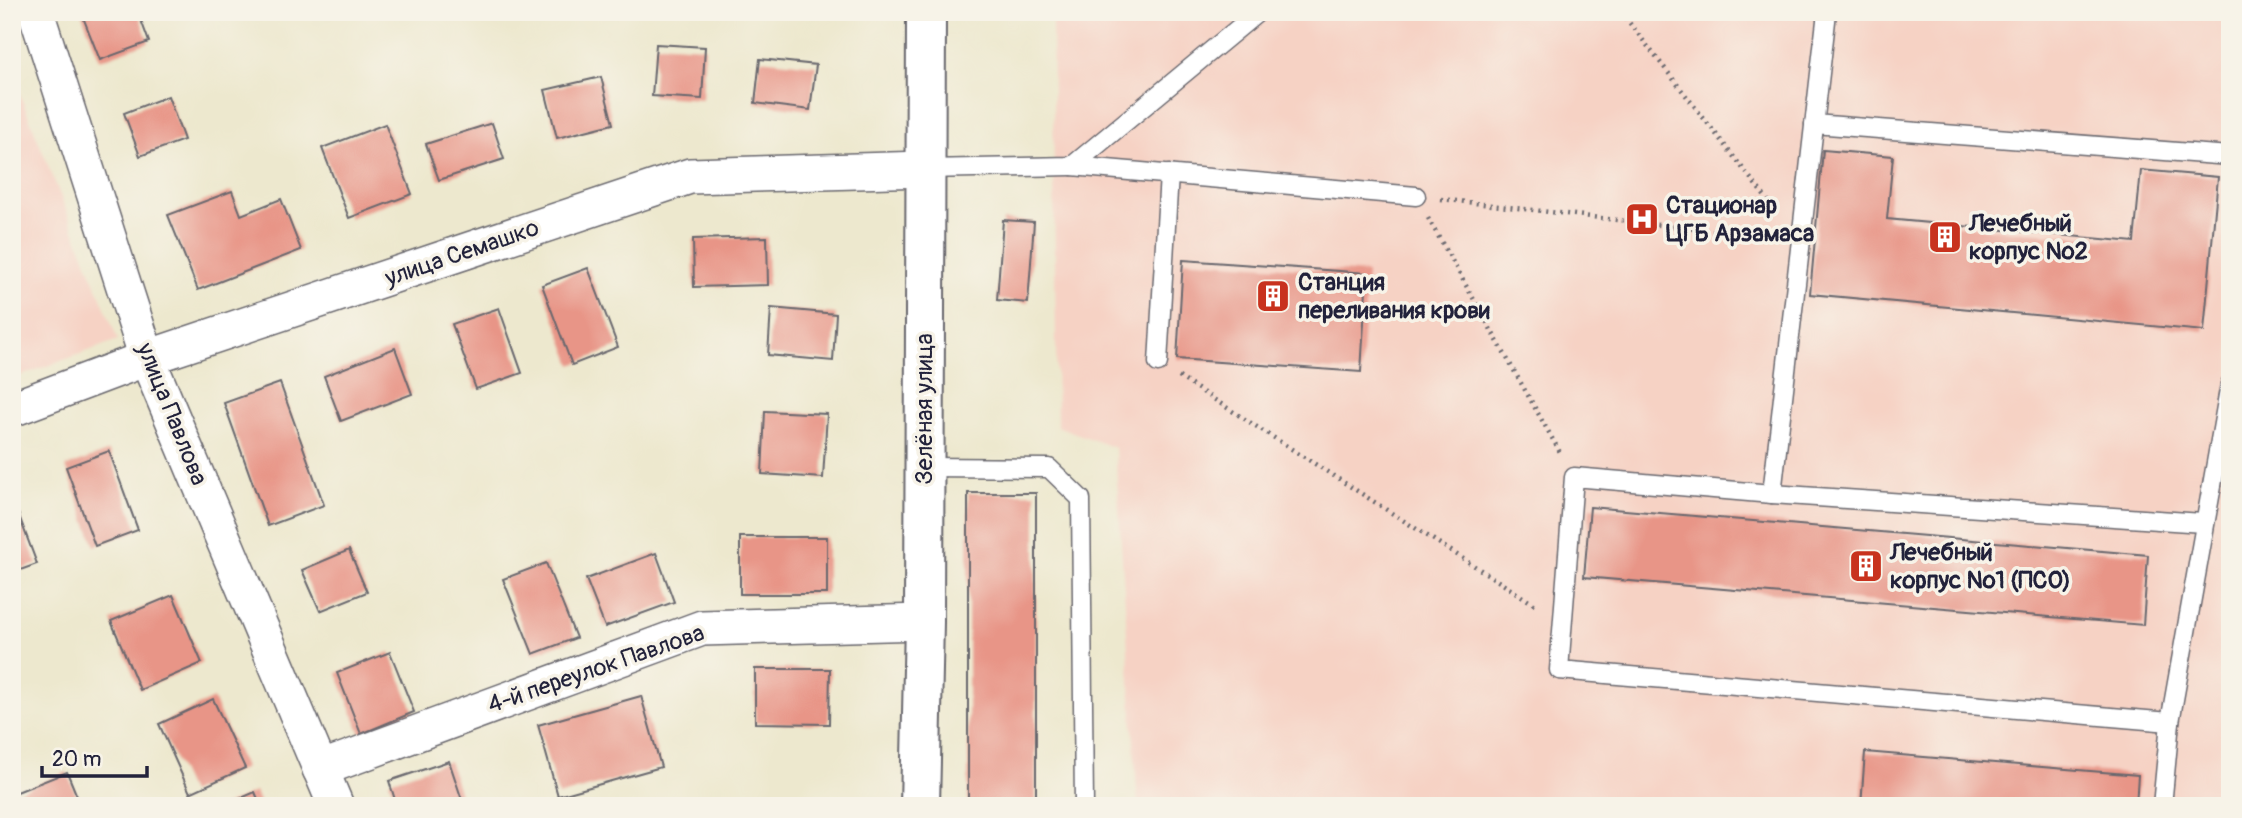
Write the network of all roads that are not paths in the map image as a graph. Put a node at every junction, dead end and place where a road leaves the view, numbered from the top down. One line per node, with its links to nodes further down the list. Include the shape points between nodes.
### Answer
1 (36, 12): 11 (street, улица Павлова)
2 (926, 12): 8 (street, Зелёная улица)
3 (1258, 12): 7 (lane)
4 (1827, 12): 5 (lane)
5 (1814, 124): 6 (lane); 16 (lane)
6 (2230, 156)
7 (1072, 166): 8 (lane); 9 (lane)
8 (925, 169): 11 (street, улица Семашко, via 690,176); 15 (street, Зелёная улица)
9 (1169, 174): 10 (lane); 12 (lane)
10 (1416, 196)
11 (147, 358): 14 (street, улица Семашко); 20 (street, улица Павлова)
12 (1157, 363)
13 (2230, 384): 17 (lane)
14 (12, 409)
15 (924, 467): 18 (street, Зелёная улица); 23 (lane, via 1049,468 1080,499)
16 (1772, 494): 17 (lane); 19 (lane, via 1574,477 1559,670)
17 (2203, 523): 19 (lane)
18 (924, 622): 20 (street, 4-й переулок Павлова, via 702,628); 22 (street, Зелёная улица)
19 (2170, 722): 24 (lane)
20 (320, 769): 21 (street, улица Павлова)
21 (336, 806)
22 (920, 806)
23 (1084, 806)
24 (2162, 806)

